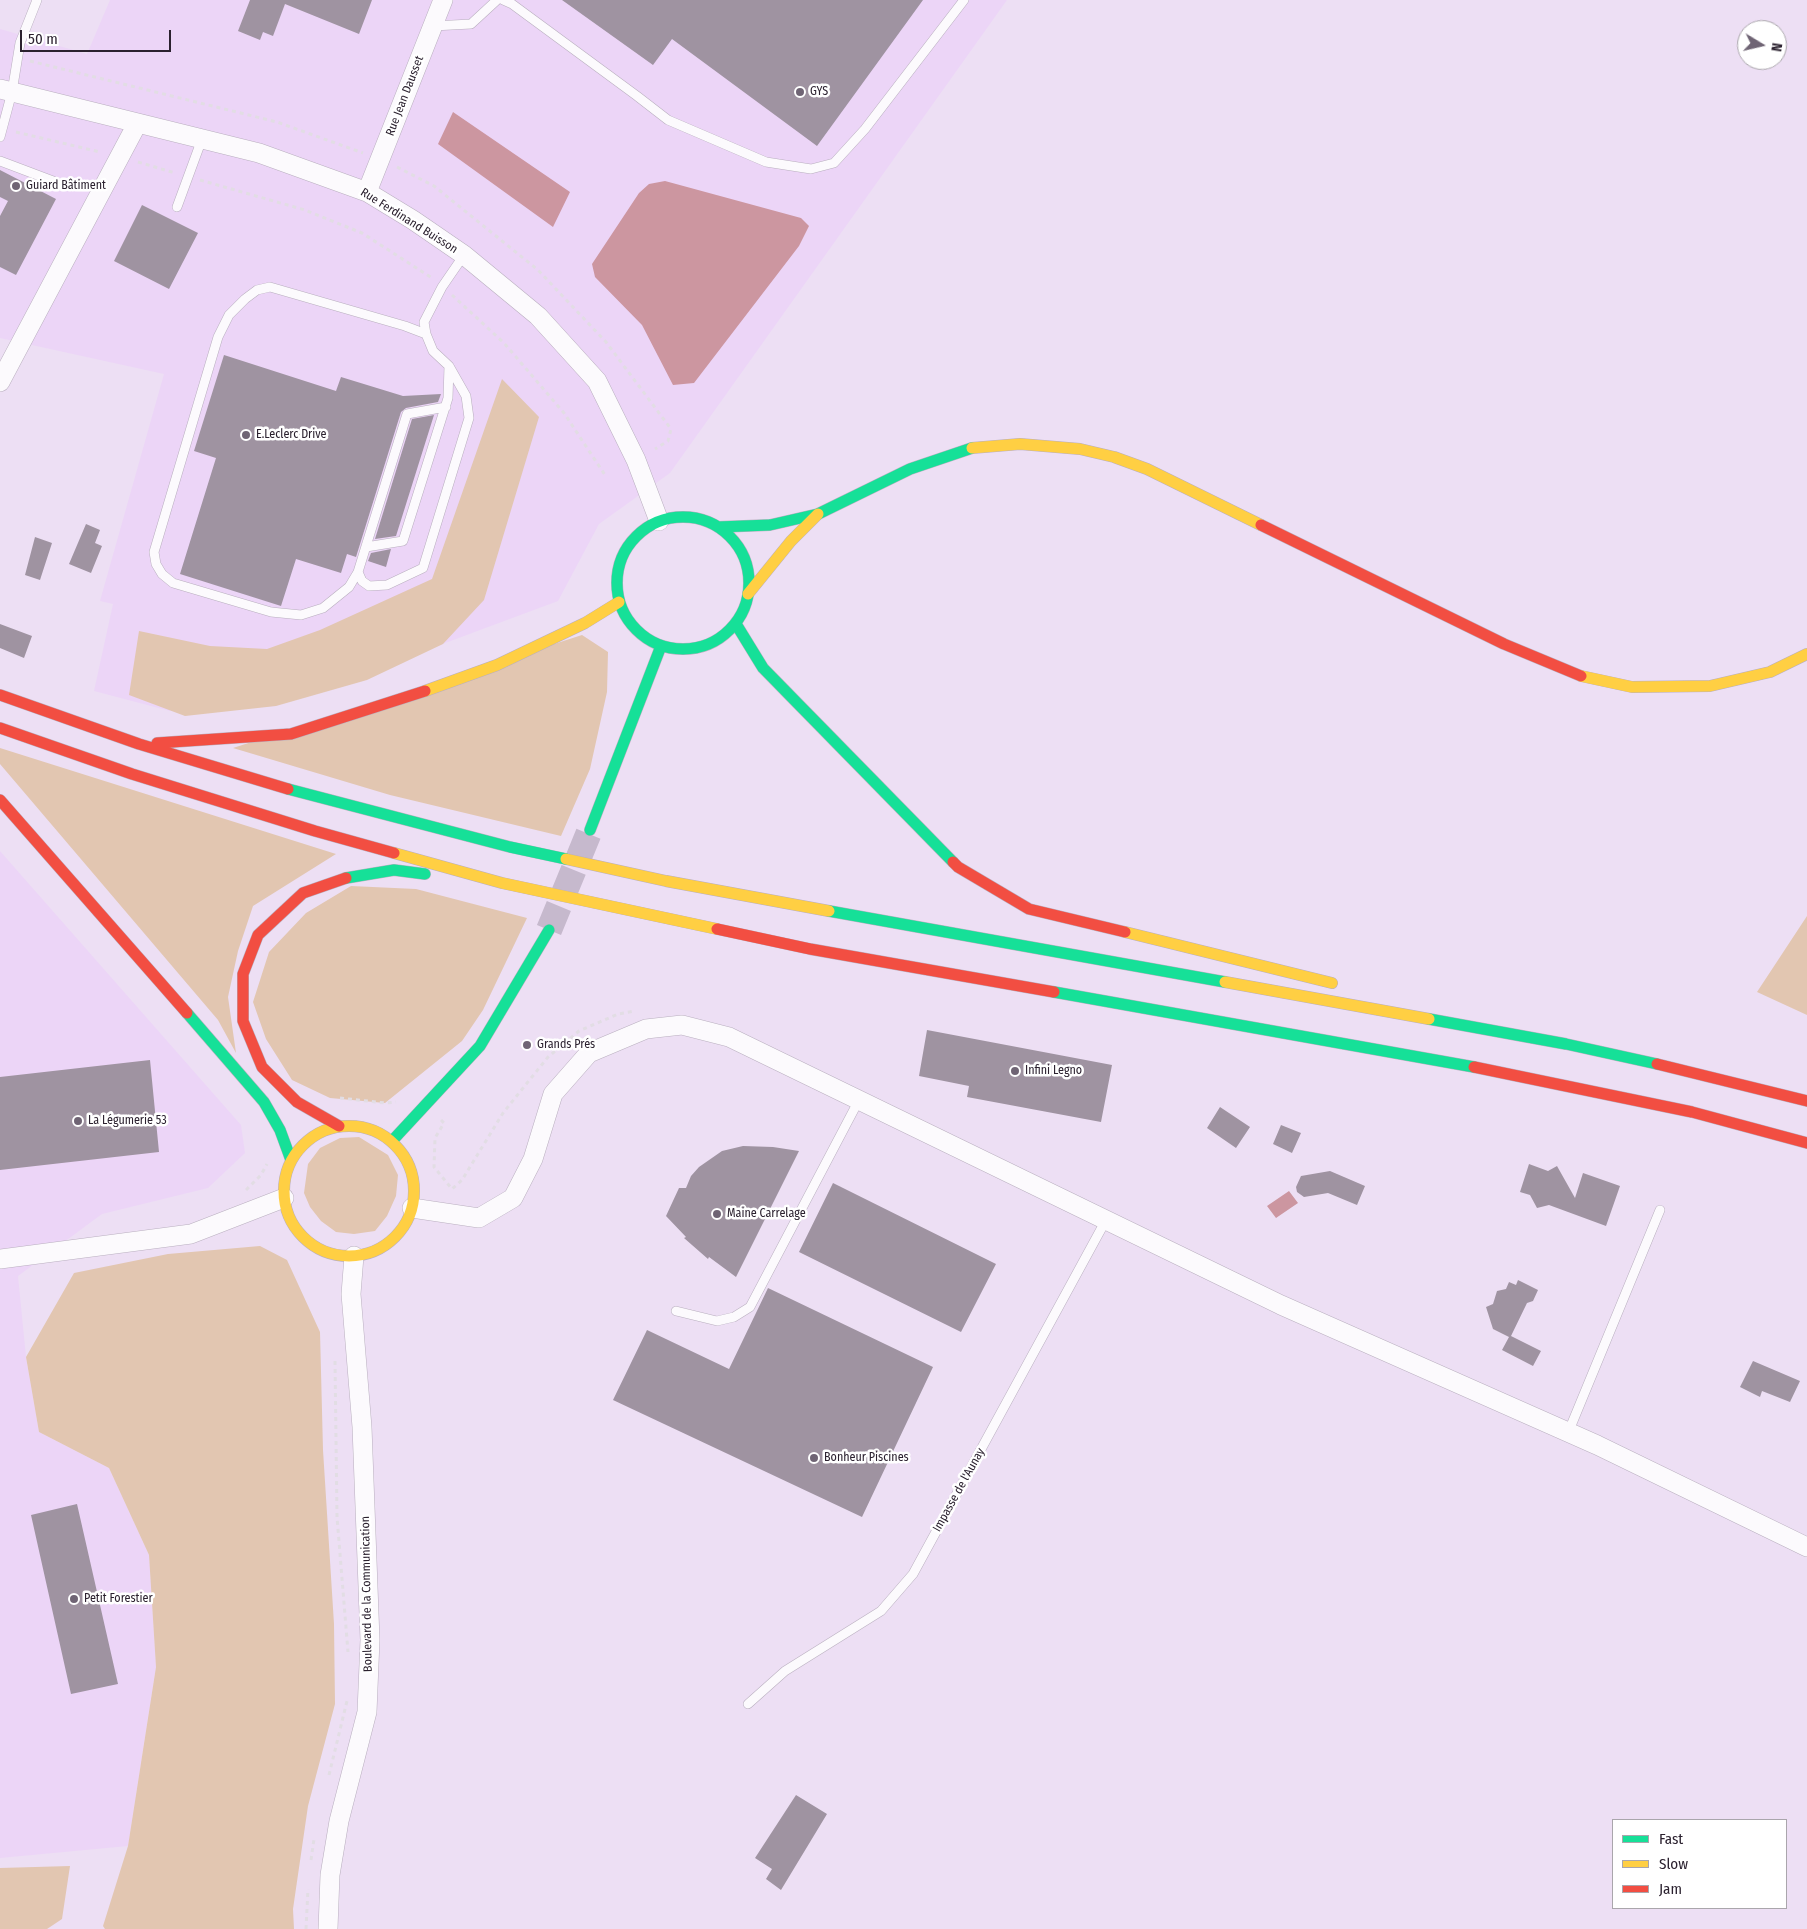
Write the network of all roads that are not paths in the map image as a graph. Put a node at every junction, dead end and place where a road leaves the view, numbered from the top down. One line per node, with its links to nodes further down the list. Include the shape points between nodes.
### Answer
1 (37, 0): 7 (lane)
2 (443, 0): 6 (street, Rue Jean Dausset)
3 (497, 0): 6 (lane, via 471,24)
4 (503, 0): 5 (lane, via 668,120 766,162 811,169 834,163 865,129)
5 (964, 0)
6 (433, 26): 13 (street, Rue Jean Dausset)
7 (6, 91): 8 (street, Rue Ferdinand Buisson); 9 (lane)
8 (137, 124): 10 (street, Rue Ferdinand Buisson); 18 (street)
9 (1, 133)
10 (202, 139): 13 (street, Rue Ferdinand Buisson, via 259,153); 14 (lane)
11 (0, 161): 12 (lane)
12 (52, 181)
13 (368, 192): 15 (street, Rue Ferdinand Buisson)
14 (177, 207)
15 (464, 255): 16 (lane, via 424,322); 21 (street, Rue Ferdinand Buisson, via 538,316 596,381 636,460)
16 (426, 334): 17 (lane, via 433,351); 24 (lane, via 270,287 257,290 245,299 230,315 218,337 154,552 162,574 173,583 271,612 301,615 323,608 345,591)
17 (449, 366): 19 (lane); 24 (lane, via 466,396 469,418 423,568 387,585 369,586)
18 (0, 382)
19 (446, 407): 23 (lane, via 403,541); 23 (lane, via 407,414)
20 (818, 514): 22 (main road, via 770,525); 25 (main road); 29 (main road, via 910,470 980,446 1020,444 1080,449 1147,469 1504,644 1575,675 1632,687 1710,686 1770,672)
21 (659, 521): 22 (main road, via 679,517 699,519); 26 (main road, via 628,545 616,583)
22 (718, 527): 25 (main road, via 734,540 744,558 749,580)
23 (366, 547): 24 (lane)
24 (358, 572)
25 (748, 594): 27 (main road)
26 (619, 602): 28 (main road, via 628,621 642,637); 32 (main road, via 585,623 497,665 410,697 291,734)
27 (736, 624): 28 (main road, via 721,638 702,647 681,650); 37 (main road, via 763,668 958,867 1029,908)
28 (661, 646): 34 (main road)
29 (1807, 654)
30 (0, 695): 32 (main road)
31 (0, 728): 35 (main road, via 132,774 315,831)
32 (139, 744): 39 (main road, via 342,804 510,847 666,881 1408,1014)
33 (0, 800): 45 (main road, via 264,1102 280,1130)
34 (590, 830)
35 (502, 883): 42 (main road, via 394,870 347,878 303,893 258,935 243,974 243,1021 262,1067 297,1102); 44 (main road, via 810,948 1347,1043 1557,1084 1702,1115)
36 (549, 930): 43 (main road, via 480,1046)
37 (1345, 986)
38 (1431, 1008): 39 (main road)
39 (1700, 1073): 41 (main road)
40 (859, 1100): 47 (street, via 729,1037 682,1025 646,1029 589,1054 553,1094 533,1159 513,1198 479,1218); 49 (street); 52 (lane, via 750,1307 734,1317 717,1321)
41 (1807, 1101)
42 (340, 1126): 43 (main road, via 376,1131); 45 (main road, via 320,1132)
43 (392, 1141): 47 (main road, via 412,1172 415,1190)
44 (1807, 1143)
45 (291, 1160): 46 (main road, via 285,1178)
46 (284, 1198): 50 (main road, via 289,1217 300,1234 328,1252); 51 (street, via 191,1234)
47 (412, 1208): 50 (main road, via 404,1226 391,1241 374,1252)
48 (1660, 1210): 53 (lane)
49 (1106, 1220): 53 (street, via 1281,1305); 55 (lane, Impasse de l'Aunay, via 913,1574 881,1611 785,1671)
50 (354, 1256): 56 (street, Boulevard de la Communication, via 352,1294 362,1427 370,1640 367,1712 339,1821 330,1875)
51 (0, 1259)
52 (676, 1311)
53 (1568, 1433): 54 (street)
54 (1807, 1547)
55 (748, 1704)
56 (328, 1929)

